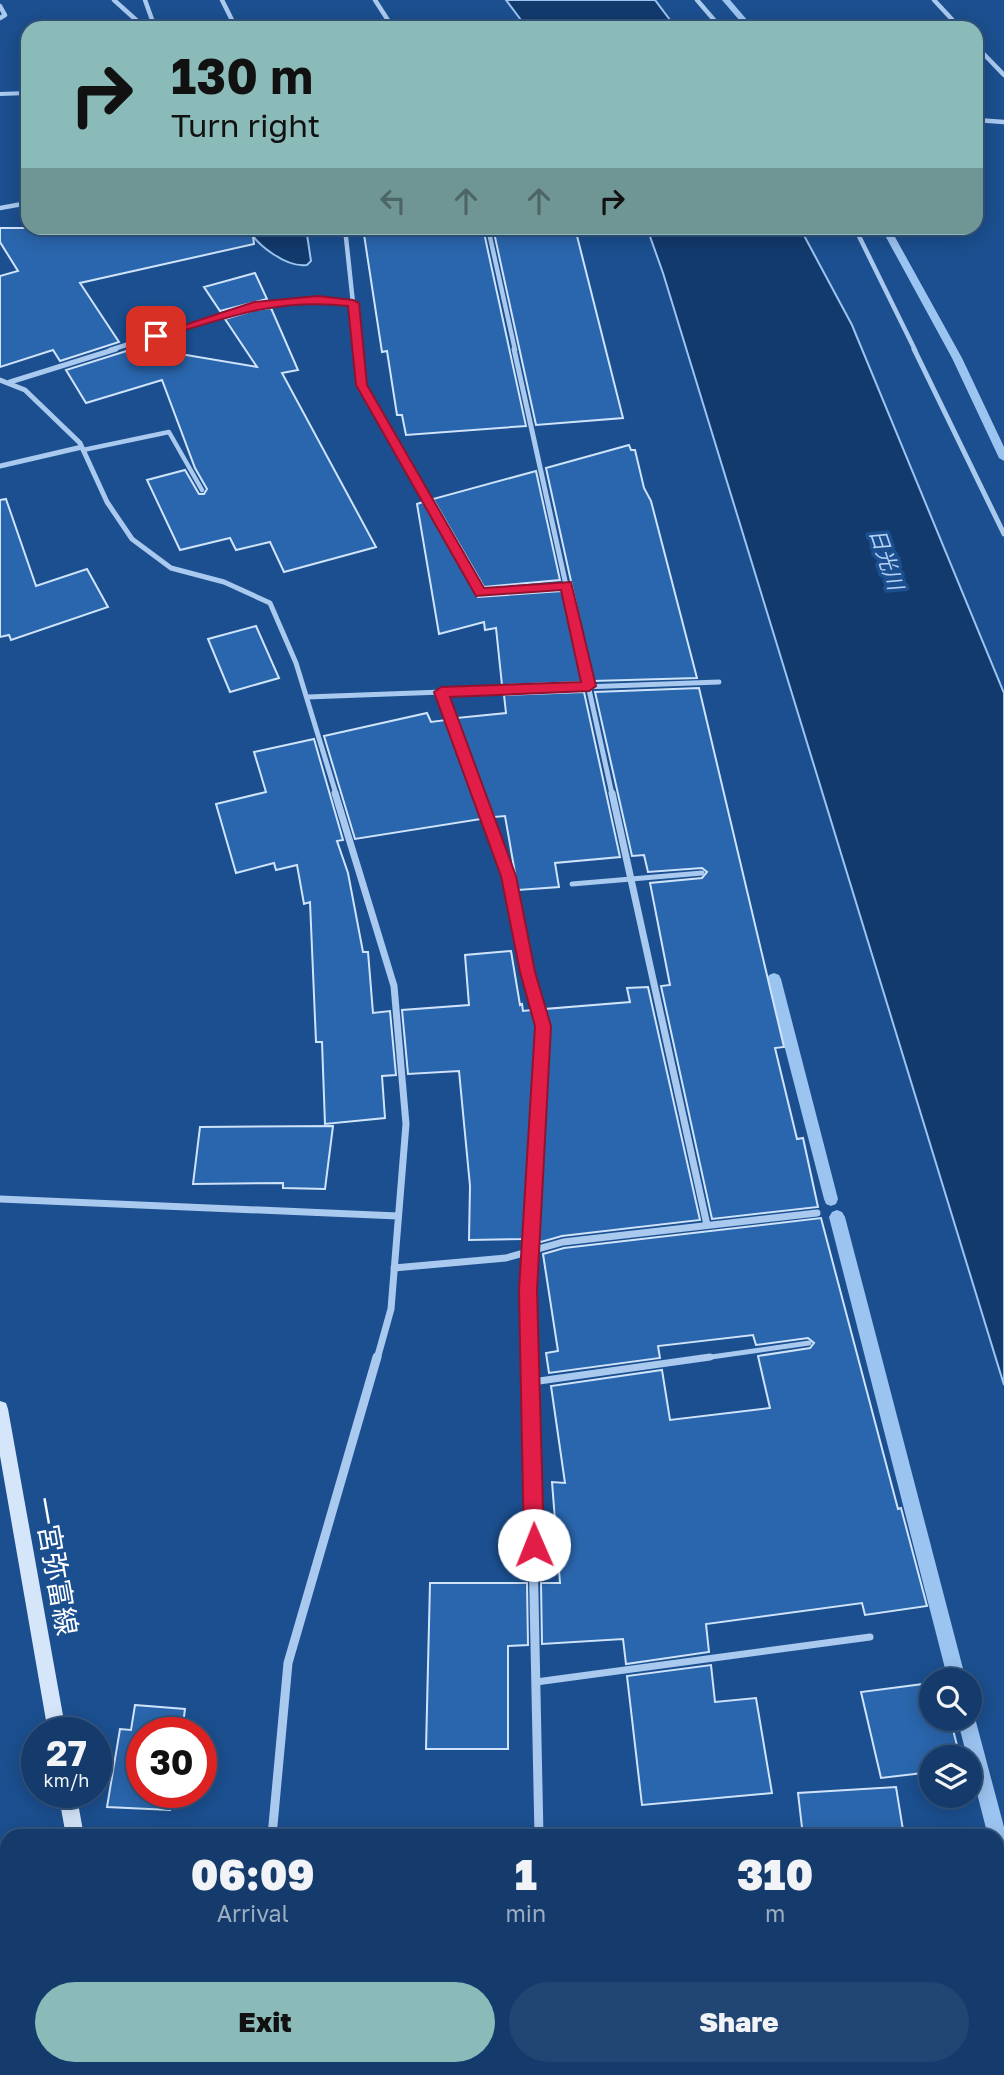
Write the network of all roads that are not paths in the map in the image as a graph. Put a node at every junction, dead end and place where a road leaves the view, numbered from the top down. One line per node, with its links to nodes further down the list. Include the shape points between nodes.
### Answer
1 (114, 0): 9 (street)
2 (145, 0): 10 (street)
3 (222, 0): 11 (street)
4 (375, 0): 12 (street)
5 (697, 0): 13 (street)
6 (934, 0): 14 (street)
7 (0, 6): 8 (street, via 5,15)
8 (0, 18)
9 (137, 21)
10 (152, 21)
11 (232, 21)
12 (388, 21)
13 (714, 21)
14 (954, 21)
15 (983, 53): 16 (street)
16 (1004, 75)
17 (21, 93): 18 (street)
18 (0, 94)
19 (983, 120): 20 (street)
20 (1004, 122)
21 (21, 204): 22 (street)
22 (0, 208)
23 (346, 235): 26 (street)
24 (490, 235): 33 (street)
25 (858, 235): 32 (street)
26 (353, 303): 28 (street, via 318,299 254,305); 33 (street, via 362,385 481,593)
27 (0, 380): 28 (street)
28 (10, 382): 29 (street, via 25,390)
29 (83, 448): 30 (street); 31 (lane, via 169,432); 37 (street, via 107,502 132,539 171,568 224,582 270,603)
30 (0, 466)
31 (202, 490)
32 (1004, 534)
33 (567, 585): 35 (street)
34 (719, 682): 35 (street)
35 (589, 686): 36 (street); 39 (street)
36 (441, 692): 37 (street); 45 (street, via 509,876 543,1026)
37 (307, 697): 43 (street, via 394,986 406,1124)
38 (702, 873): 39 (lane)
39 (631, 879): 40 (lane); 44 (street)
40 (572, 884)
41 (0, 1199): 43 (street)
42 (817, 1213): 44 (street)
43 (398, 1216): 46 (street)
44 (707, 1225): 45 (street)
45 (531, 1249): 46 (street, via 506,1258); 48 (street)
46 (394, 1268): 55 (street, via 391,1309 288,1663)
47 (809, 1343): 48 (lane)
48 (531, 1382): 51 (street)
49 (0, 1409): 52 (main road, 一宮弥富線)
50 (870, 1637): 51 (lane)
51 (536, 1682): 56 (street)
52 (54, 1717)
53 (70, 1808): 54 (main road)
54 (74, 1829)
55 (273, 1829)
56 (539, 1829)

